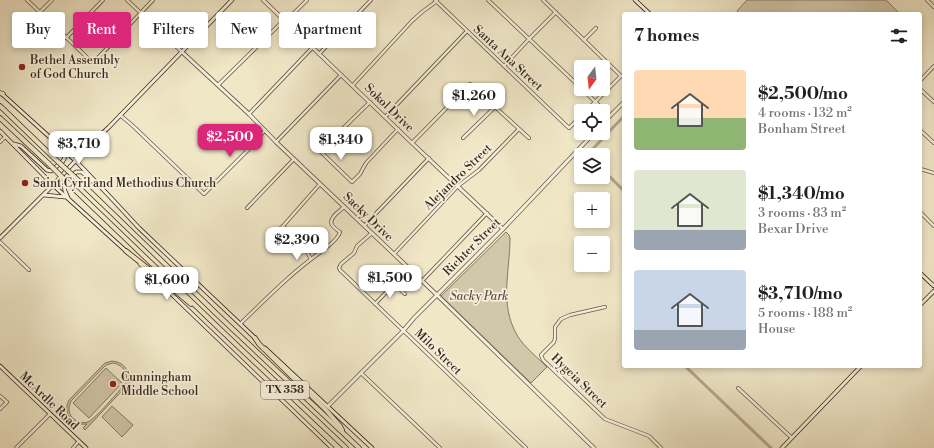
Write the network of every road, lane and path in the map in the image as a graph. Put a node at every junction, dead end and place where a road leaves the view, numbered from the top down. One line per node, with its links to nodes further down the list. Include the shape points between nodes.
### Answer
1 (27, 0): 18 (street)
2 (52, 0): 18 (street)
3 (103, 0): 29 (street)
4 (127, 0): 19 (street, Sacky Drive)
5 (153, 0): 20 (street)
6 (232, 0): 35 (main road)
7 (264, 0): 25 (main road, Sokol Drive)
8 (307, 0): 21 (street)
9 (371, 0): 36 (street)
10 (436, 0): 28 (street, Santa Ana Street); 43 (street)
11 (488, 0): 30 (street)
12 (543, 0): 22 (street)
13 (635, 0): 23 (main road)
14 (927, 0): 16 (street)
15 (934, 1): 16 (street)
16 (931, 4): 17 (street)
17 (934, 7)
18 (40, 12)
19 (140, 12)
20 (142, 12)
21 (295, 12)
22 (556, 12): 30 (street); 31 (street)
23 (648, 12)
24 (139, 15): 29 (street, via 93,63)
25 (279, 15)
26 (279, 25): 42 (street)
27 (596, 28): 31 (street)
28 (467, 31): 37 (street, Santa Ana Street); 56 (street)
29 (66, 38)
30 (529, 39): 37 (street); 41 (street)
31 (584, 40): 48 (street, via 622,76)
32 (178, 48): 35 (street, Sacky Drive)
33 (312, 48): 53 (street)
34 (314, 48): 36 (main road, Sokol Drive)
35 (182, 52): 42 (main road, Sacky Drive); 54 (main road)
36 (320, 54): 39 (main road, Sokol Drive)
37 (504, 66): 58 (street, Santa Ana Street, via 569,128)
38 (934, 66): 40 (street)
39 (342, 75): 43 (main road, Sokol Drive); 69 (street)
40 (922, 79)
41 (574, 81)
42 (218, 85): 53 (main road, Sacky Drive)
43 (353, 85): 47 (main road, Sokol Drive)
44 (922, 91): 49 (street)
45 (1, 93): 73 (main road)
46 (590, 96): 48 (street)
47 (370, 102): 56 (main road, Sokol Drive); 59 (street, via 320,151 352,182)
48 (596, 102)
49 (934, 102)
50 (622, 104): 55 (main road)
51 (0, 106): 124 (highway, TX 358, bridge)
52 (495, 107): 61 (street); 65 (street); 70 (street, via 470,84)
53 (249, 114): 60 (main road, Sacky Drive)
54 (120, 115): 60 (street, via 204,194); 76 (main road)
55 (610, 116)
56 (385, 117): 59 (main road, Sokol Drive)
57 (0, 118): 114 (highway, TX 358, bridge)
58 (574, 123)
59 (398, 129): 70 (main road, Sokol Drive)
60 (264, 130): 69 (main road, Sacky Drive)
61 (518, 130): 66 (street); 81 (street, Alejandro Street)
62 (0, 132): 64 (main road)
63 (922, 132): 71 (street)
64 (6, 137): 68 (street); 72 (main road)
65 (463, 138)
66 (529, 138)
67 (587, 140): 92 (main road, Richter Street)
68 (0, 142)
69 (276, 142): 75 (main road, Sacky Drive)
70 (412, 143): 74 (main road, Sokol Drive)
71 (934, 143)
72 (12, 144): 73 (main road, via 21,146 51,171 63,161); 80 (main road)
73 (63, 149): 76 (main road)
74 (429, 158): 81 (main road, Sokol Drive); 90 (street)
75 (294, 159): 79 (main road, Sacky Drive); 86 (street)
76 (76, 161): 80 (main road); 84 (main road)
77 (922, 169): 78 (street)
78 (934, 172)
79 (320, 184): 85 (main road, Sacky Drive); 89 (street)
80 (54, 186): 82 (main road); 83 (main road)
81 (458, 186): 87 (main road, Sokol Drive); 98 (street, Alejandro Street)
82 (44, 195): 83 (main road, via 64,196); 95 (main road)
83 (68, 199): 84 (main road, via 64,185 76,172 82,172); 97 (main road)
84 (113, 200): 112 (main road)
85 (345, 206): 90 (main road, Sacky Drive); 99 (street, via 331,221 339,234)
86 (247, 208)
87 (487, 213): 92 (main road, Sokol Drive); 103 (street)
88 (922, 214): 91 (street)
89 (283, 226): 94 (street); 99 (street)
90 (364, 226): 93 (main road, Sacky Drive)
91 (934, 226)
92 (503, 229): 108 (main road, Richter Street)
93 (372, 233): 98 (main road, Sacky Drive); 110 (street, Milo Street, via 339,268)
94 (273, 236)
95 (0, 238)
96 (0, 242): 100 (street)
97 (126, 251): 114 (highway); 130 (main road)
98 (394, 254): 103 (main road, Sacky Drive)
99 (312, 259): 112 (street, via 289,277)
100 (28, 270)
101 (383, 273): 104 (street)
102 (922, 275): 105 (main road)
103 (422, 281): 108 (main road, Sacky Drive)
104 (394, 284): 107 (street); 110 (street)
105 (934, 286)
106 (934, 291): 109 (main road)
107 (405, 294)
108 (437, 295): 113 (main road, Richter Street); 136 (main road, Sacky Drive)
109 (922, 303)
110 (375, 304): 113 (street, Milo Street)
111 (605, 307): 137 (street, Hygeia Street, via 561,319 555,327 554,342 541,355 543,360 605,419 649,436)
112 (240, 324): 115 (main road)
113 (404, 331): 118 (main road, Richter Street); 135 (street, Milo Street)
114 (224, 333): 131 (highway, TX 358)
115 (255, 338): 121 (main road); 124 (highway, via 326,410)
116 (0, 366): 123 (main road, McArdle Road)
117 (858, 368): 125 (main road)
118 (361, 373): 121 (main road, Richter Street); 134 (street)
119 (738, 388): 125 (street)
120 (0, 396): 122 (street, via 7,402)
121 (328, 406): 133 (main road)
122 (0, 409)
123 (50, 414): 126 (main road, McArdle Road); 127 (street)
124 (344, 434): 132 (highway, TX 358)
125 (792, 438): 138 (main road)
126 (79, 442): 128 (street); 129 (main road, McArdle Road)
127 (16, 448)
128 (73, 448)
129 (86, 448)
130 (332, 448)
131 (346, 448)
132 (359, 448)
133 (372, 448)
134 (440, 448)
135 (526, 448)
136 (594, 448)
137 (661, 448)
138 (782, 448)

